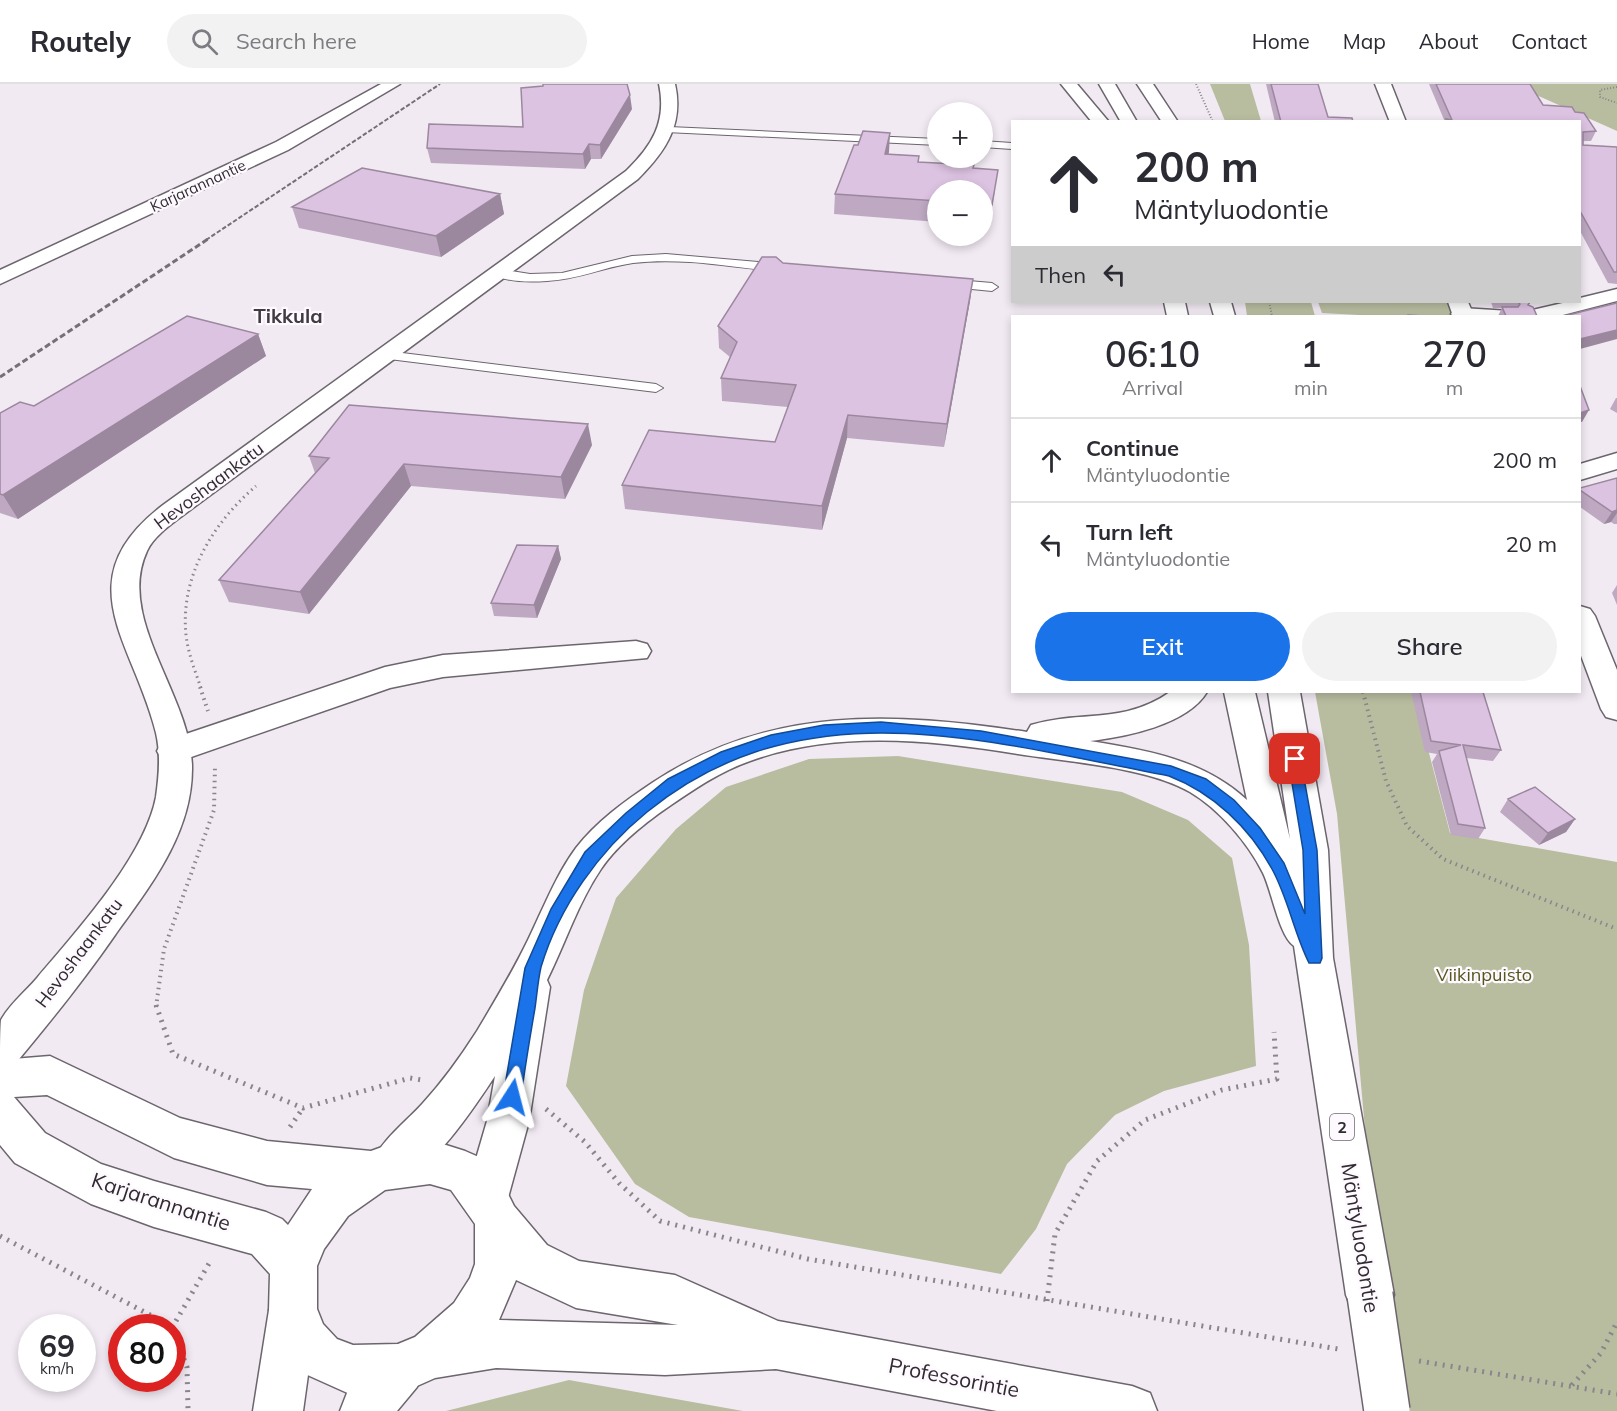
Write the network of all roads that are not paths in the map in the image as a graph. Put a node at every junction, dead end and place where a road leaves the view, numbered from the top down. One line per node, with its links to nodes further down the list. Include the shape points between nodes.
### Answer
1 (392, 84): 17 (main road, Karjarannantie, via 282,146)
2 (667, 84): 11 (main road, via 671,104)
3 (1069, 84): 7 (main road)
4 (1107, 84): 8 (main road)
5 (1145, 84): 9 (main road)
6 (1383, 84): 10 (main road)
7 (1099, 120)
8 (1128, 120)
9 (1169, 120)
10 (1397, 120)
11 (669, 130): 12 (lane); 16 (main road, Hevoshaankatu, via 632,175)
12 (927, 142)
13 (993, 145): 14 (lane)
14 (1011, 146)
15 (795, 269): 16 (lane, via 666,258 632,260 562,277)
16 (499, 273): 24 (main road, Hevoshaankatu)
17 (0, 278)
18 (934, 282): 19 (lane)
19 (992, 287)
20 (1617, 295): 23 (main road)
21 (1461, 311): 22 (main road)
22 (1494, 315)
23 (1540, 315)
24 (386, 355): 25 (lane); 35 (main road, Hevoshaankatu, via 200,490 159,522 134,550 124,575 124,599 172,734)
25 (656, 388)
26 (1617, 461): 27 (main road)
27 (1581, 472)
28 (1581, 619): 33 (main road)
29 (636, 651): 35 (main road, via 443,666 385,678)
30 (1190, 693): 34 (main road, via 1165,710 1126,726)
31 (1240, 693): 36 (main road, Mäntyluodontie / 2)
32 (1284, 693): 37 (main road, Mäntyluodontie / 2, via 1310,850)
33 (1617, 709)
34 (981, 736): 36 (main road, via 1171,771 1202,783 1255,832); 38 (main road, via 881,727 824,730 771,740 726,756 683,778 631,817 591,856 557,914)
35 (174, 752): 39 (main road, Hevoshaankatu, via 172,802 156,844 58,984)
36 (1279, 867): 37 (main road, Mäntyluodontie / 2)
37 (1314, 958): 50 (main road, Mäntyluodontie / 2, bridge)
38 (533, 968): 42 (main road, via 464,1086 437,1120); 43 (main road)
39 (0, 1051)
40 (0, 1079): 42 (main road, via 50,1075 174,1137 267,1163)
41 (0, 1112): 44 (main road, Karjarannantie, via 30,1148 91,1182 266,1235)
42 (382, 1169): 43 (main road, via 430,1162 465,1173); 44 (main road, via 332,1200 307,1234)
43 (493, 1211): 45 (main road, Professorintie, via 530,1262 576,1284 675,1299); 46 (main road, via 498,1264 489,1292 471,1320)
44 (294, 1288): 46 (main road, via 306,1341 320,1356 352,1370); 47 (main road)
45 (776, 1345): 46 (main road, Professorintie, via 665,1350 496,1344); 49 (main road, Professorintie)
46 (416, 1361): 48 (main road)
47 (278, 1411)
48 (365, 1411)
49 (1132, 1411)
50 (1387, 1411)

